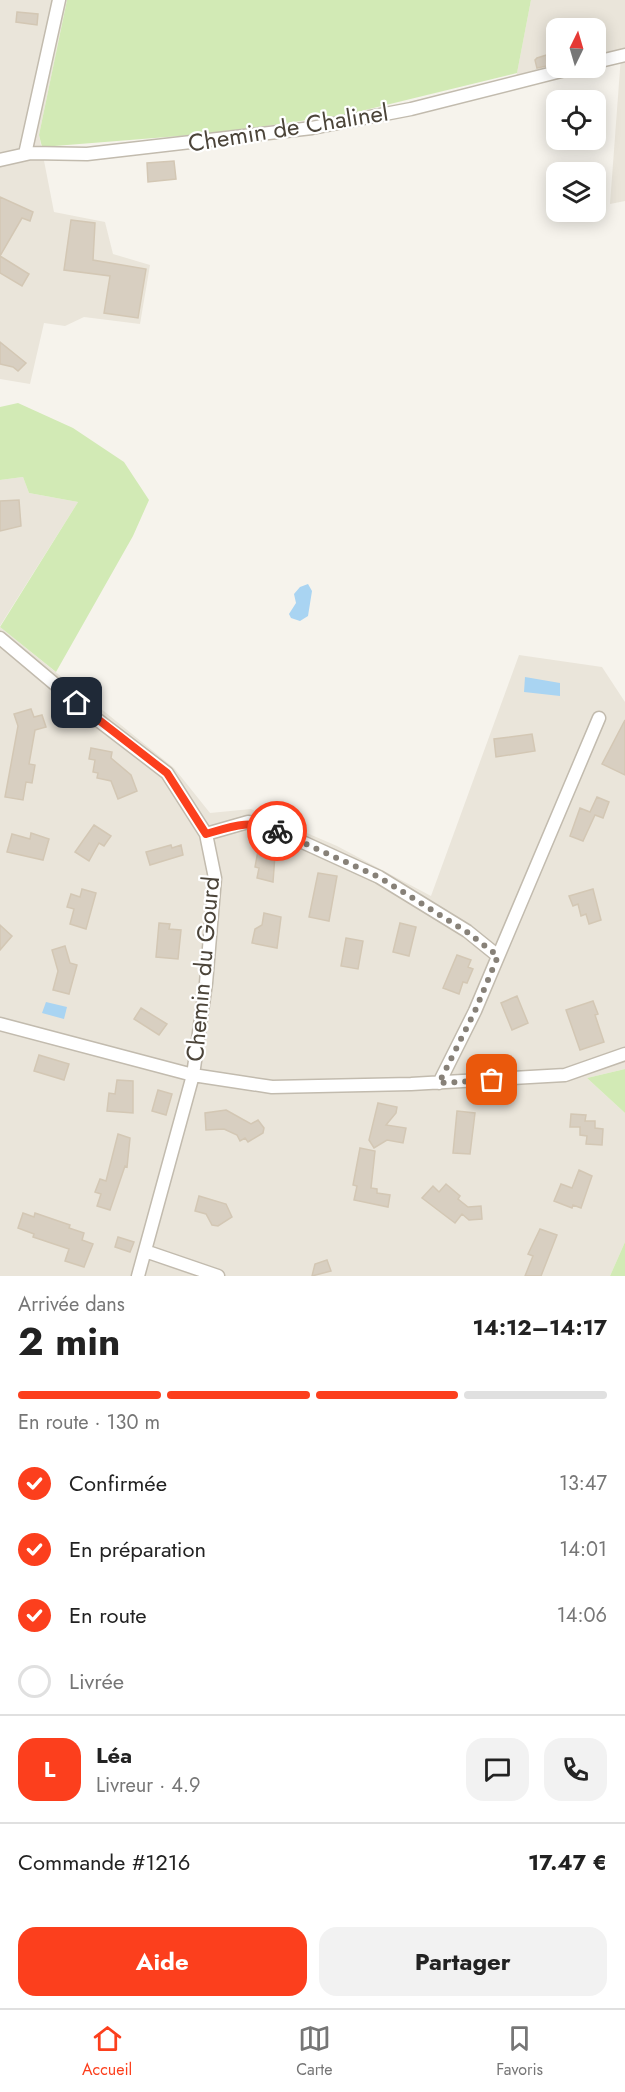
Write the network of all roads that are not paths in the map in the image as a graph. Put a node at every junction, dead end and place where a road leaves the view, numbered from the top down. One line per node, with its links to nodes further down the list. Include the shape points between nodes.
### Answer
1 (59, 0): 5 (street)
2 (625, 55): 3 (street)
3 (606, 60)
4 (546, 75): 5 (street, Chemin de Chalinel, via 312,129 87,154)
5 (25, 154): 6 (street, Chemin de Chalinel)
6 (0, 160)
7 (0, 638): 9 (street, Chemin du Gourd, via 167,773)
8 (599, 718): 10 (street)
9 (206, 834): 10 (street, via 248,822 263,824 379,877); 13 (street, Chemin du Gourd, via 215,878 207,983)
10 (498, 956): 14 (street)
11 (0, 1024): 13 (street)
12 (625, 1054): 14 (street, via 565,1075)
13 (193, 1076): 14 (street, via 281,1088); 15 (street, Chemin du Gourd)
14 (439, 1083)
15 (145, 1251): 16 (street, Chemin du Gourd); 17 (street)
16 (138, 1276)
17 (218, 1276)

